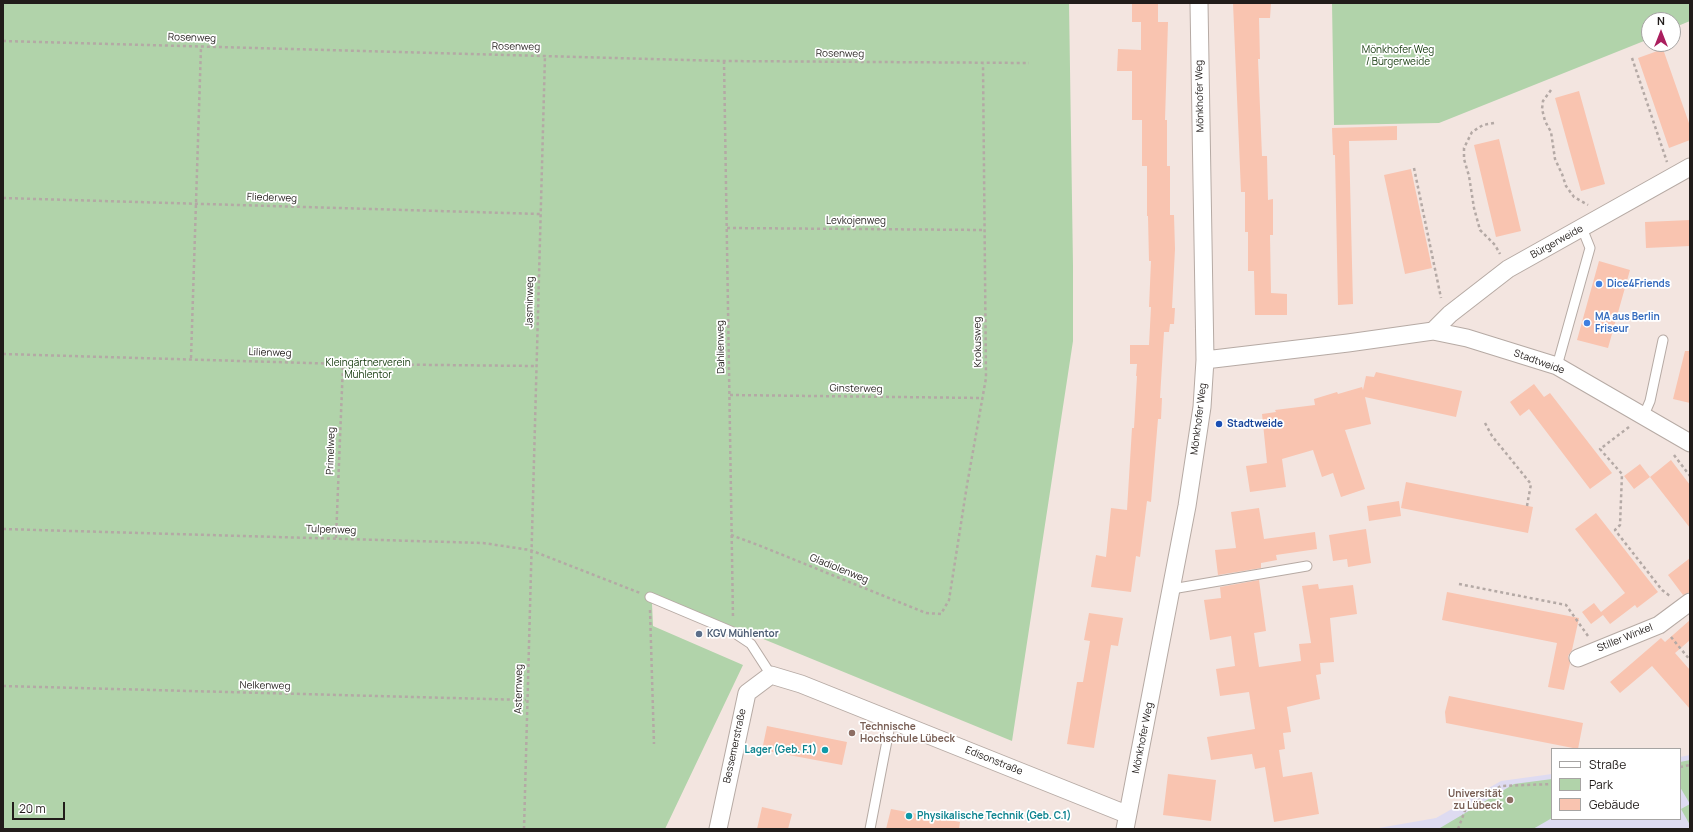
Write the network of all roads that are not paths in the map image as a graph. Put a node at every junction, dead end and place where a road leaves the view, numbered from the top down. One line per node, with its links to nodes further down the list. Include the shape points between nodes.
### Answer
1 (1199, 3): 6 (street, Mönkhofer Weg)
2 (1690, 167): 3 (street, Bürgerweide)
3 (1589, 224): 4 (street, Bürgerweide, via 1508,269 1450,314); 7 (lane, via 1590,248)
4 (1433, 331): 6 (street, Stadtweide); 7 (street, Stadtweide, via 1466,338)
5 (1664, 340): 8 (lane, via 1650,401)
6 (1205, 360): 11 (street, Mönkhofer Weg, via 1200,424)
7 (1557, 366): 8 (street, Stadtweide)
8 (1644, 415): 9 (street, Stadtweide)
9 (1690, 443)
10 (1307, 566): 11 (lane)
11 (1172, 589): 17 (street, Mönkhofer Weg)
12 (650, 596): 15 (lane, via 733,632 751,644)
13 (1687, 604): 14 (street, Stiller Winkel, via 1659,625)
14 (1578, 658)
15 (771, 675): 16 (street, Edisonstraße, via 801,684); 18 (street, Bessemerstraße, via 747,693)
16 (891, 720): 17 (street, Edisonstraße, via 1121,812); 19 (lane)
17 (1127, 821)
18 (718, 829)
19 (870, 829)

